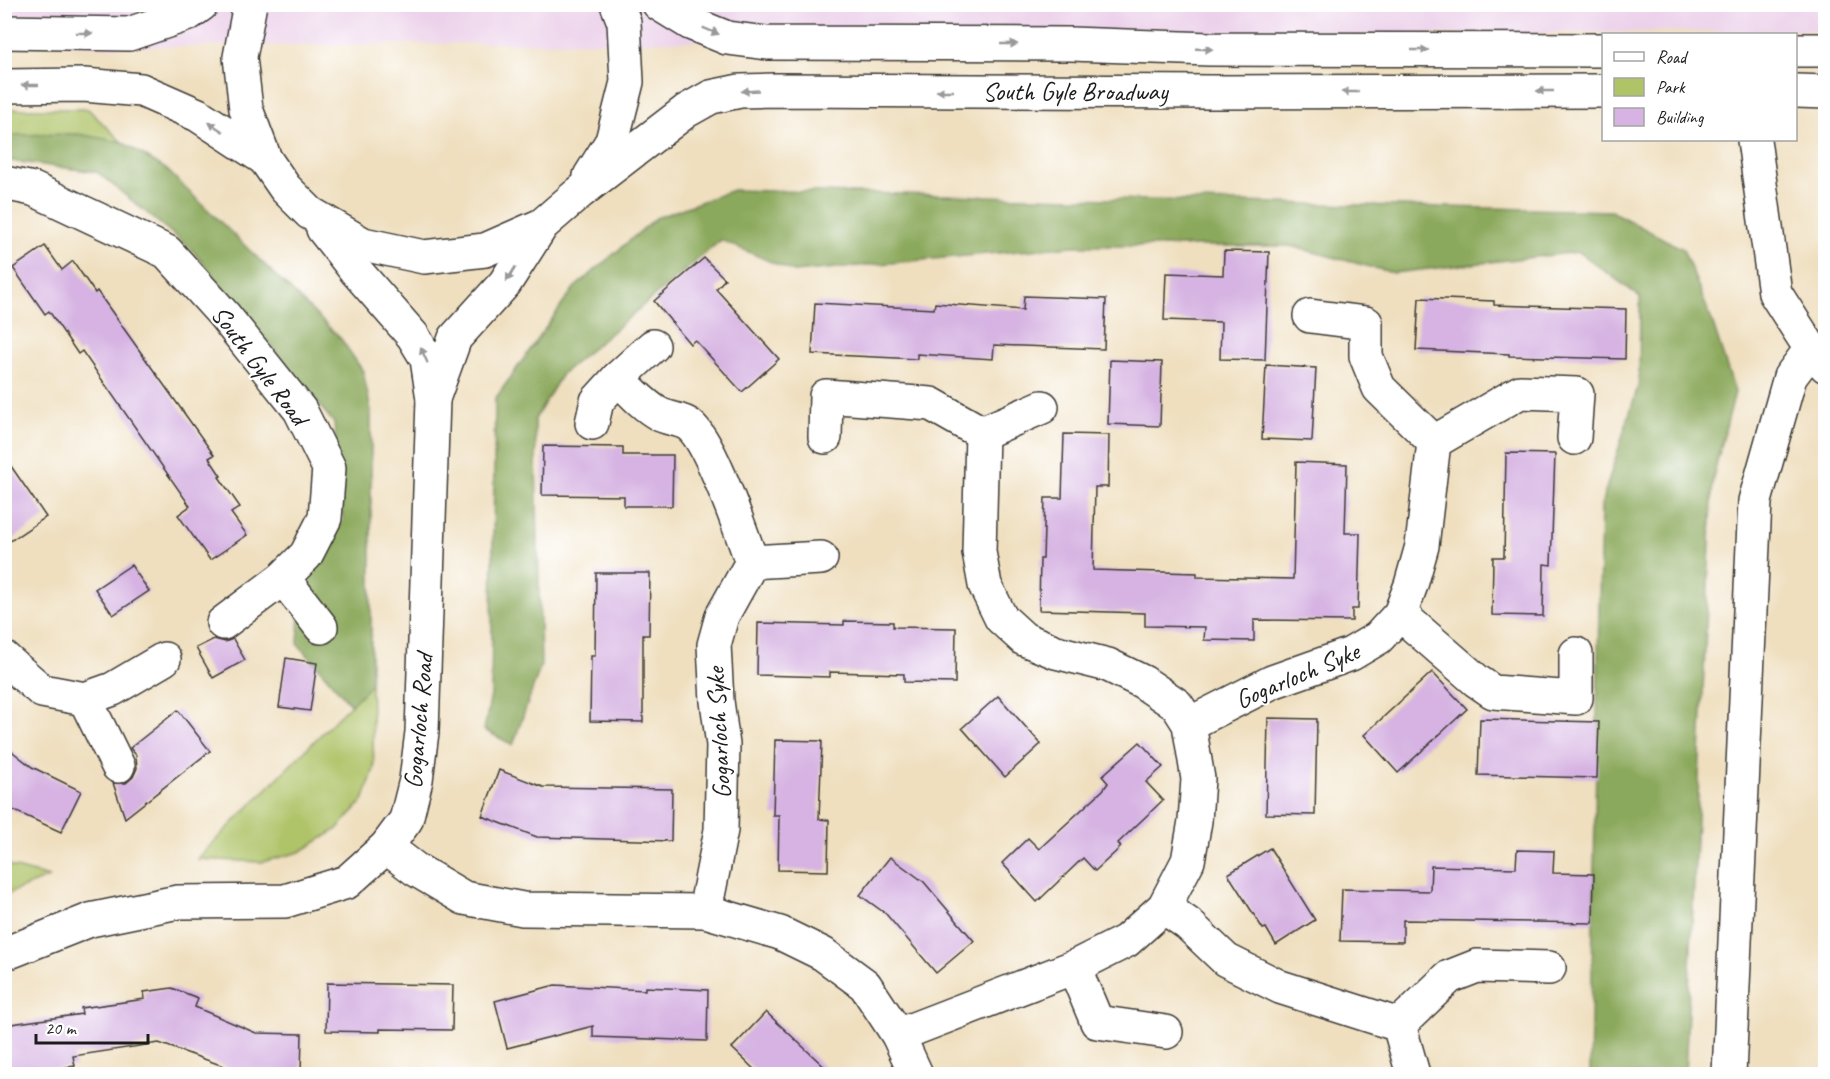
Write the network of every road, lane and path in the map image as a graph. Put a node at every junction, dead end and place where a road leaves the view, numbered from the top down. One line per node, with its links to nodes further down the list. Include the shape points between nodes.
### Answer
1 (201, 4): 5 (street, one-way to 1, via 129,34 188,14)
2 (250, 4): 14 (street, South Gyle Broadway, via 240,57 246,109)
3 (617, 4): 16 (street, South Gyle Broadway, via 624,22 627,82 612,141)
4 (659, 4): 6 (street, South Gyle Broadway, one-way to 6, via 690,23 727,38 767,43)
5 (4, 32)
6 (1602, 50)
7 (1797, 50): 8 (street)
8 (1826, 50)
9 (4, 86): 14 (street, South Gyle Broadway, one-way to 9, via 198,115 141,90 84,85)
10 (1602, 91): 16 (street, South Gyle Broadway, one-way to 16, via 740,91 711,98 686,111)
11 (1797, 92): 12 (street)
12 (1826, 92)
13 (1754, 141): 21 (street, via 1775,293)
14 (265, 159): 17 (street, South Gyle Broadway, via 285,188)
15 (4, 183): 32 (street, South Gyle Road, via 33,189 167,252 224,315 300,410 329,468 325,518 306,555)
16 (579, 193): 18 (street, South Gyle Broadway)
17 (310, 213): 18 (street, South Gyle Broadway, via 363,244 424,257 486,250); 23 (street, Gogarloch Road, one-way to 17, via 427,358 413,336)
18 (542, 225): 23 (street, Gogarloch Road, one-way to 23, via 505,283 455,338)
19 (1310, 316): 29 (street, via 1366,323 1366,356 1379,388)
20 (654, 346): 22 (street)
21 (1818, 358): 53 (street, via 1790,377 1755,501)
22 (618, 378): 25 (street, via 597,401); 31 (street, via 645,405 688,424 701,438)
23 (433, 399): 42 (street, Gogarloch Road, via 422,732 406,820)
24 (1042, 407): 26 (street)
25 (592, 423)
26 (982, 433): 27 (street, via 931,404 826,396); 40 (street, via 979,552 985,585 1001,618 1024,639 1108,665 1143,682 1177,705)
27 (825, 437)
28 (1574, 438): 29 (street, via 1577,394 1520,392)
29 (1434, 442): 33 (street, Gogarloch Syke, via 1422,546)
30 (821, 558): 31 (street)
31 (752, 562): 44 (street, Gogarloch Syke, via 722,616 714,645 723,745 721,830)
32 (283, 578): 34 (street, South Gyle Road); 35 (street)
33 (1400, 614): 36 (street, via 1493,692 1576,698); 40 (street, Gogarloch Syke, via 1378,638 1351,654 1272,682)
34 (223, 622)
35 (321, 627)
36 (1576, 654)
37 (4, 658): 39 (street, via 42,691)
38 (164, 660): 39 (street, via 113,689)
39 (85, 699): 41 (street)
40 (1189, 724): 43 (street, via 1198,778 1195,821 1188,861)
41 (118, 766)
42 (386, 848): 44 (street, via 464,898 523,909); 45 (street, Gogarloch Road, via 347,882 285,901 178,902 90,920)
43 (1164, 907): 46 (street, via 1126,941); 48 (street, via 1226,960 1280,987)
44 (705, 911): 50 (street, via 780,933 823,954 865,985)
45 (4, 951)
46 (1074, 967): 49 (street, via 1097,1022); 50 (street)
47 (1549, 968): 48 (street, via 1477,966 1449,977)
48 (1400, 1025): 52 (street)
49 (1166, 1032)
50 (898, 1035): 51 (street)
51 (916, 1074)
52 (1413, 1074)
53 (1729, 1074)

